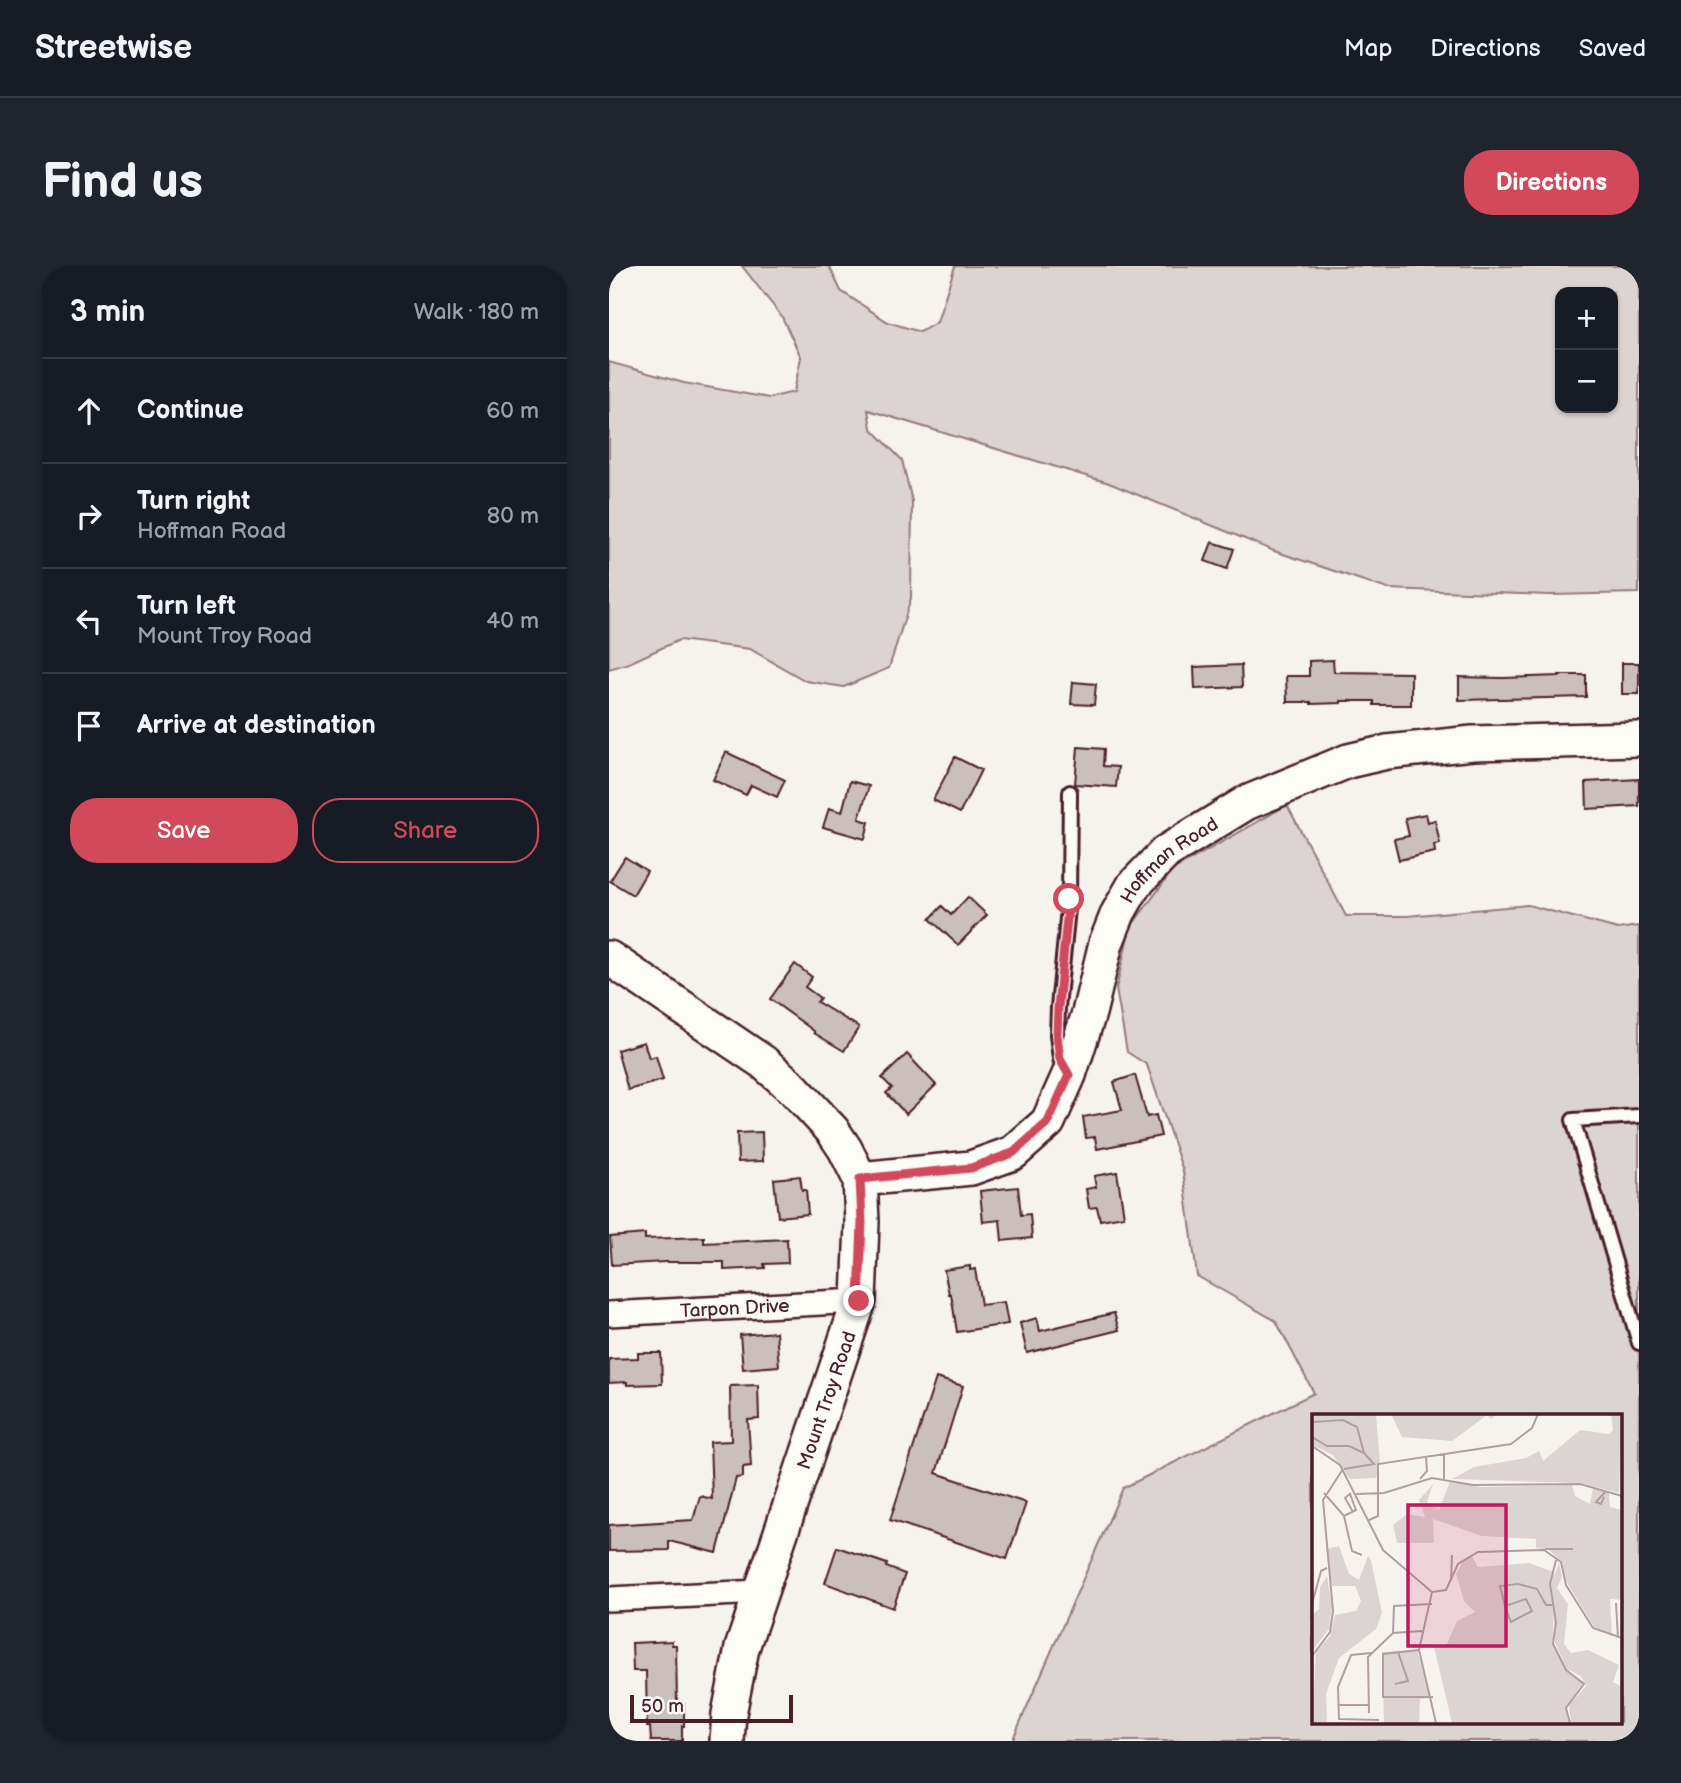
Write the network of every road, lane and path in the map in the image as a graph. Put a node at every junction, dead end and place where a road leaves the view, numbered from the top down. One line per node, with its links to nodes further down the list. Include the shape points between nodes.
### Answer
1 (1639, 739): 4 (street, Hoffman Road, via 1473,743 1387,752 1348,761 1246,803 1166,852 1133,885 1106,943)
2 (1070, 792): 4 (lane, via 1069,899 1057,1035 1060,1059)
3 (609, 958): 6 (street, Mount Troy Road, via 763,1062 794,1089 834,1131)
4 (1069, 1075): 6 (street, Hoffman Road, via 1048,1122 1013,1153 971,1168)
5 (1639, 1116): 9 (lane, via 1573,1121)
6 (860, 1179): 7 (street, Mount Troy Road)
7 (859, 1301): 8 (street, Tarpon Drive); 11 (street, Mount Troy Road)
8 (609, 1314)
9 (1635, 1319): 10 (lane)
10 (1639, 1343)
11 (761, 1592): 12 (street); 13 (street, Mount Troy Road, via 742,1648)
12 (609, 1599)
13 (727, 1741)

